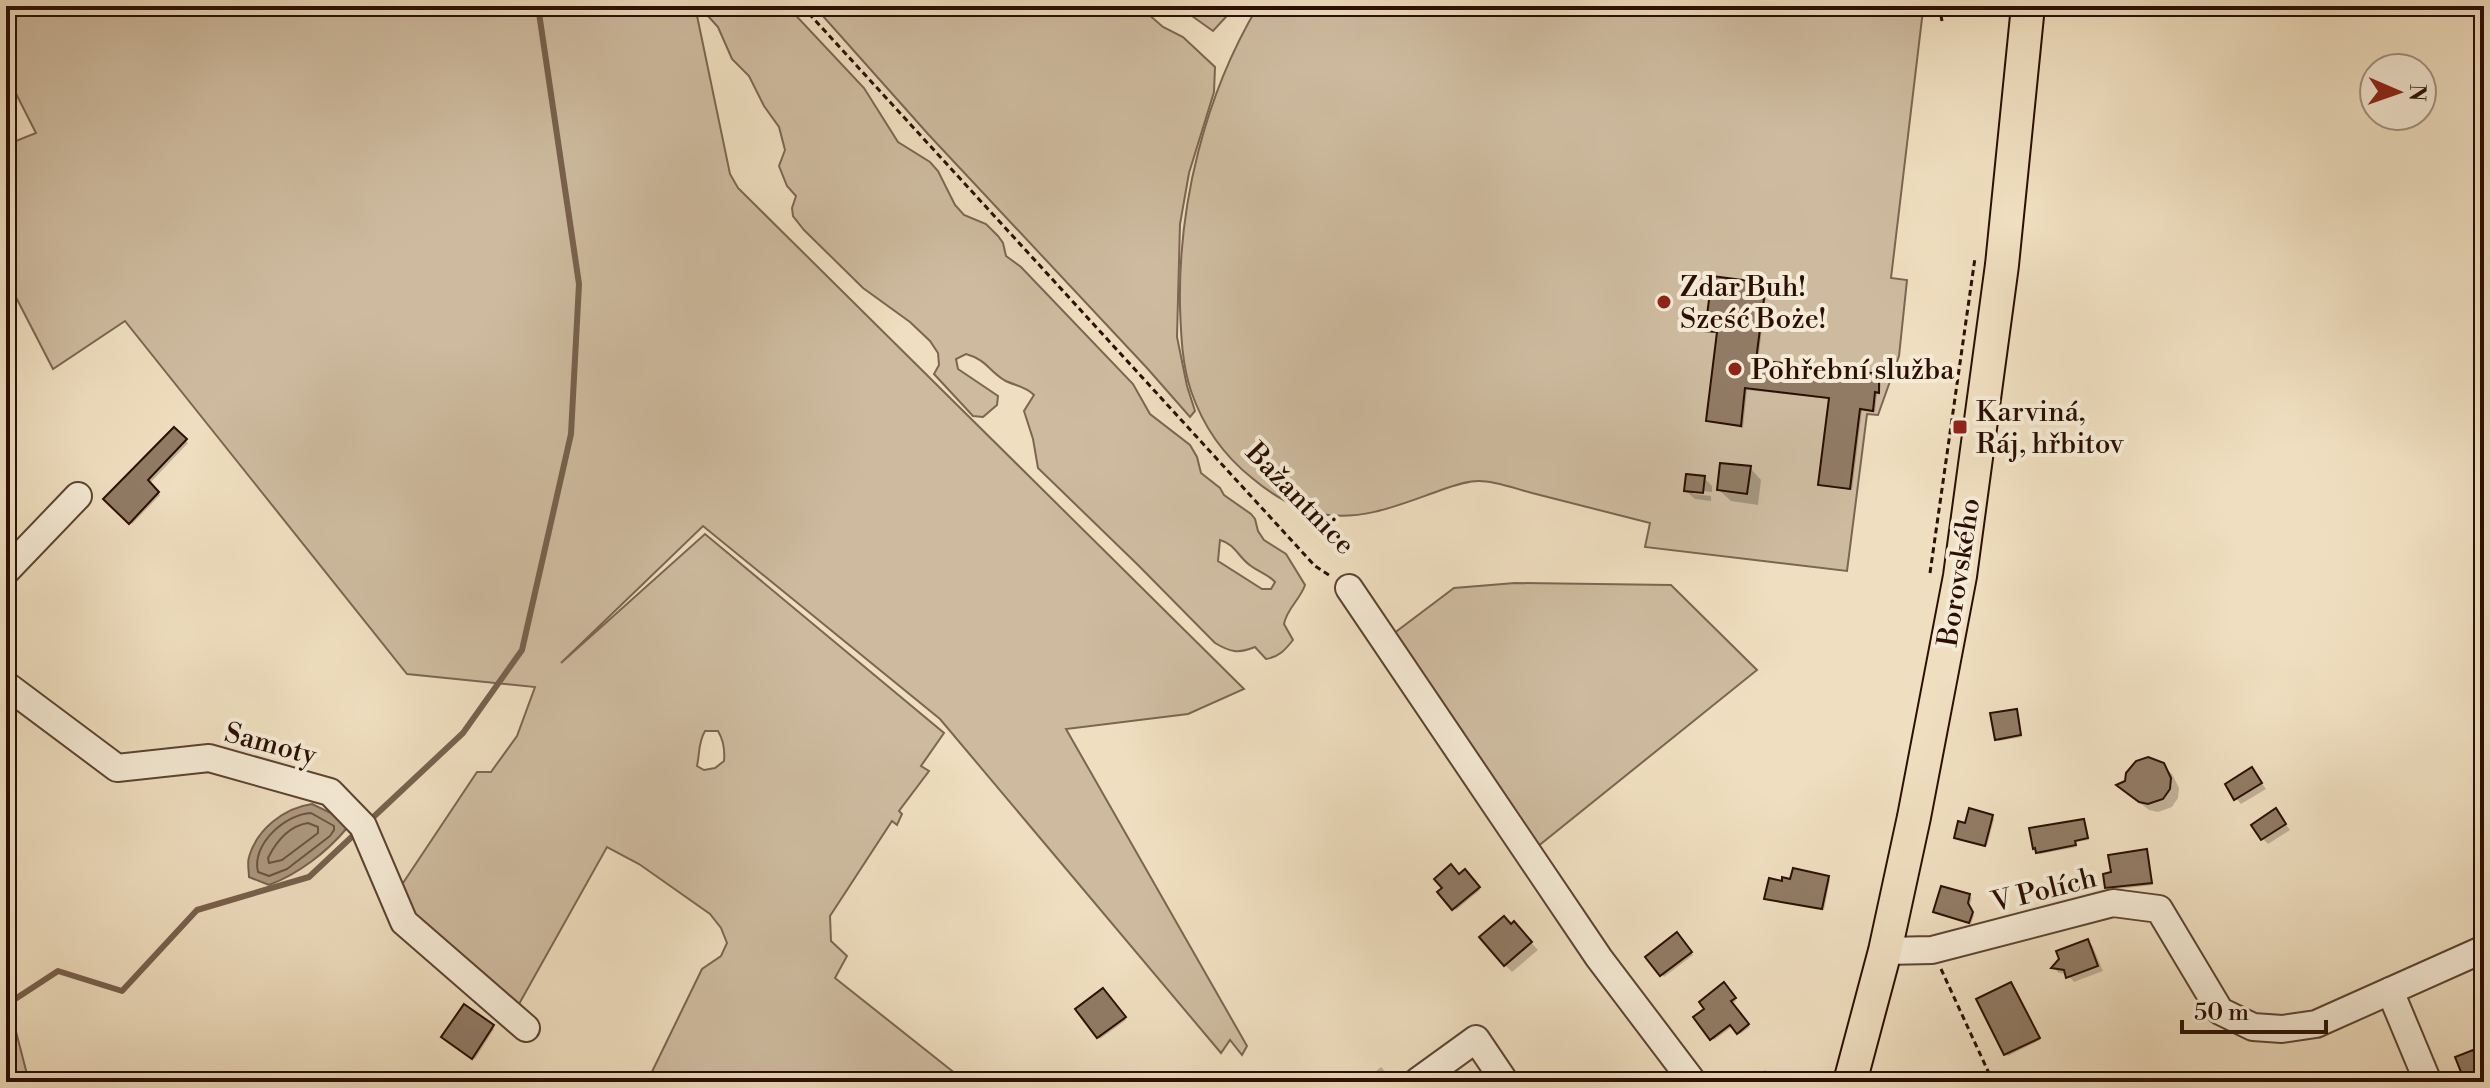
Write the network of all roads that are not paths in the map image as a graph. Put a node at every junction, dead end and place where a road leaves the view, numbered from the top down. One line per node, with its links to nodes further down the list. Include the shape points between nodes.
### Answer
1 (2028, 6): 7 (main road, Borovského, via 2002,265 1960,576)
2 (78, 496): 3 (street)
3 (6, 571)
4 (1349, 588): 12 (street, Bažantnice, via 1599,958)
5 (6, 685): 9 (street, Samoty, via 117,768 209,758 330,792 363,826 404,922)
6 (2484, 949): 8 (street, V Polích)
7 (1885, 951): 8 (street, V Polích, via 1932,950 2113,903 2159,909 2220,1011 2253,1027 2316,1024); 13 (main road, Borovského)
8 (2390, 991): 14 (street)
9 (526, 1028)
10 (1418, 1081): 11 (street, via 1476,1039)
11 (1505, 1082)
12 (1693, 1082)
13 (1850, 1082)
14 (2428, 1082)

